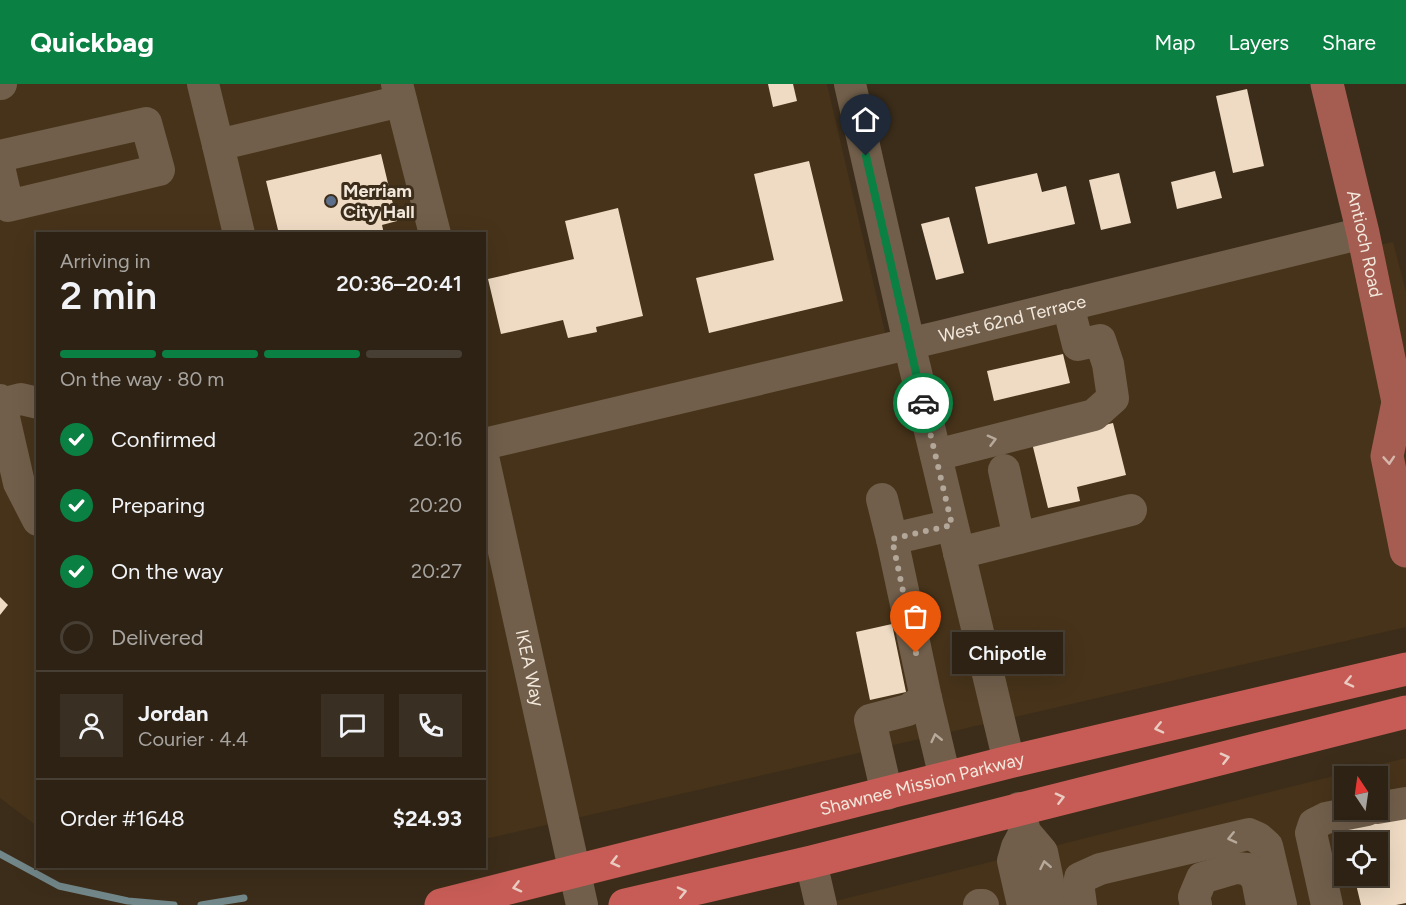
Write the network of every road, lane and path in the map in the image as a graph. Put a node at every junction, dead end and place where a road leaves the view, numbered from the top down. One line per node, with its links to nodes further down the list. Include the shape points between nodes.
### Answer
1 (203, 84): 5 (street)
2 (850, 84): 12 (street)
3 (1327, 84): 10 (main road, Antioch Road)
4 (399, 92): 5 (street); 9 (street)
5 (218, 145): 8 (street)
6 (0, 156): 7 (street, via 146,123 159,170 9,206)
7 (0, 171)
8 (240, 232)
9 (434, 232)
10 (1363, 233): 11 (street, West 62nd Terrace); 15 (main road, Antioch Road)
11 (1068, 305): 12 (street, West 62nd Terrace); 17 (street, one-way to 11, via 1094,415 1113,398 1100,340 1078,345)
12 (909, 343): 16 (street, West 62nd Terrace); 17 (street)
13 (1, 402): 14 (street, via 21,399); 22 (street, via 19,483)
14 (36, 403)
15 (1403, 406): 26 (main road, Antioch Road, one-way to 26, via 1387,456)
16 (486, 444)
17 (936, 455): 25 (street)
18 (486, 470): 39 (street, IKEA Way)
19 (1004, 470): 23 (street)
20 (882, 499): 24 (street)
21 (1131, 510): 23 (street)
22 (36, 516)
23 (1019, 538): 25 (street)
24 (892, 539): 25 (street); 28 (street)
25 (956, 539): 30 (street)
26 (1406, 551)
27 (1406, 669): 30 (highway, Shawnee Mission Parkway, one-way to 30)
28 (926, 698): 31 (street, one-way to 28); 32 (street, via 908,710 870,720)
29 (1406, 712): 36 (highway, one-way to 29)
30 (1009, 762): 31 (highway, Shawnee Mission Parkway); 37 (highway, via 996,782)
31 (945, 778): 32 (highway, Shawnee Mission Parkway)
32 (887, 794): 39 (highway, Shawnee Mission Parkway, one-way to 39)
33 (1406, 803): 34 (street)
34 (1388, 806)
35 (1334, 816): 51 (street, via 1314,824 1311,833)
36 (1022, 820): 37 (highway); 45 (street, via 1014,861); 46 (street, one-way to 36, via 1042,852)
37 (881, 844): 38 (highway)
38 (811, 862): 40 (highway); 44 (street)
39 (574, 873): 41 (highway, Shawnee Mission Parkway, one-way to 41); 42 (street, IKEA Way)
40 (722, 894): 43 (highway, one-way to 40)
41 (441, 905)
42 (582, 905)
43 (625, 905)
44 (821, 905)
45 (1023, 905)
46 (1053, 905)
47 (1082, 905): 50 (street, one-way to 47, via 1267,846 1249,834 1100,869 1080,878)
48 (1196, 905): 49 (street, via 1194,897 1202,878 1236,868 1248,869 1257,879)
49 (1262, 905)
50 (1281, 905)
51 (1327, 905)

